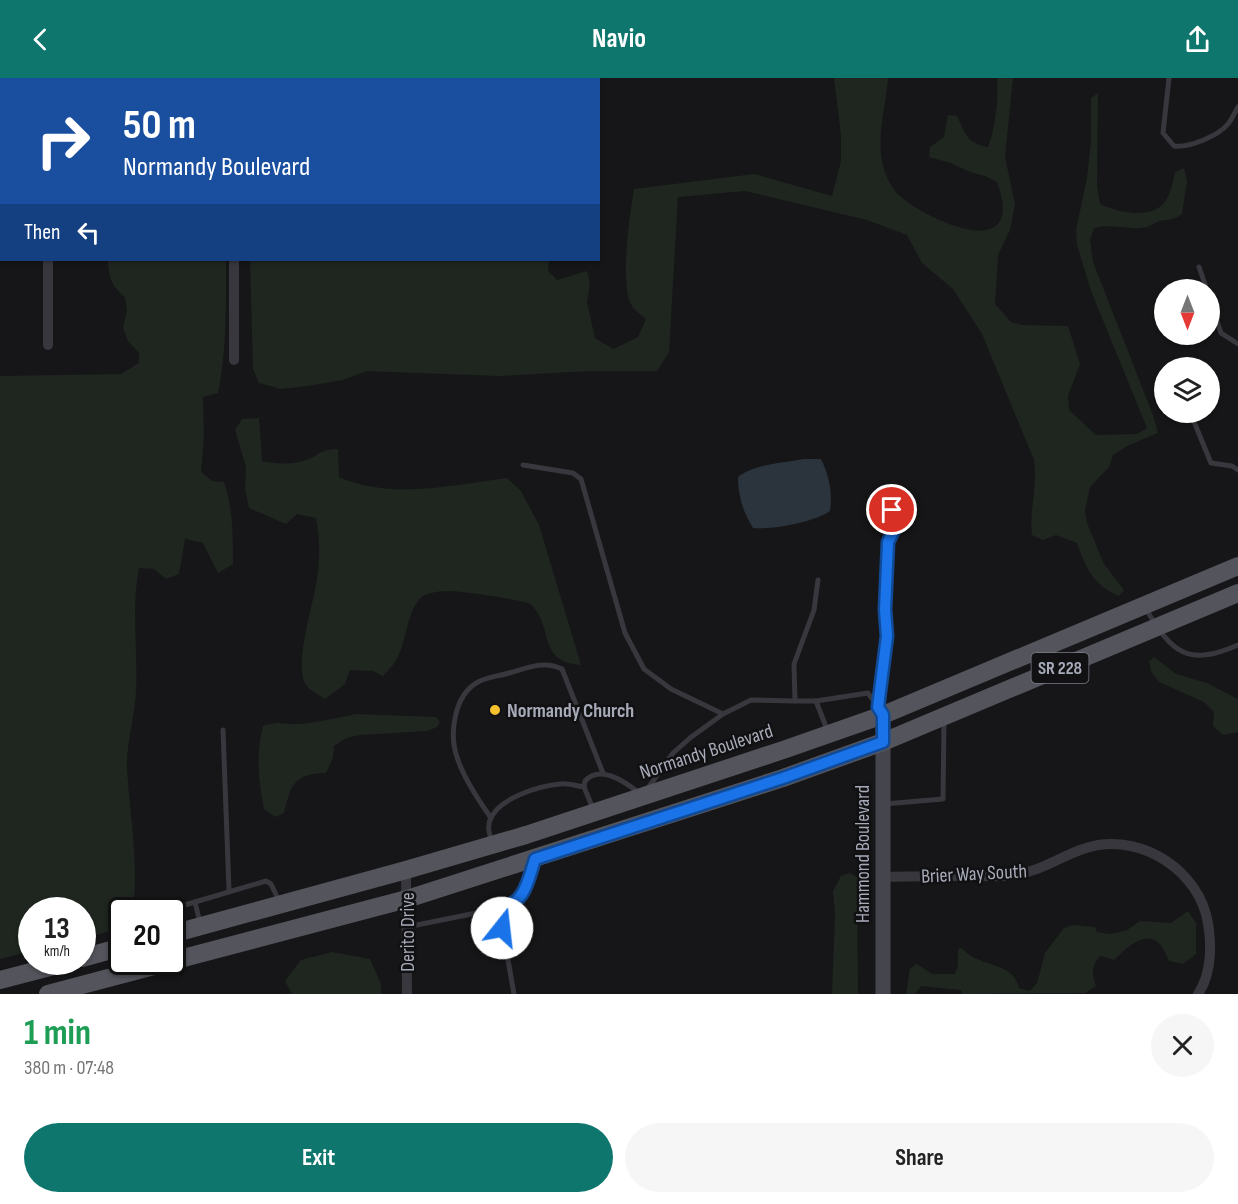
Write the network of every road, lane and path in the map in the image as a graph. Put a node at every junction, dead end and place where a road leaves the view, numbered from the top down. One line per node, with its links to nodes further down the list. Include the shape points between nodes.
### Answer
1 (1169, 78): 2 (lane, via 1163,133 1174,146 1204,140 1227,125)
2 (1238, 107)
3 (48, 261): 9 (street)
4 (234, 261): 10 (street)
5 (1199, 267): 6 (lane)
6 (1203, 279)
7 (1220, 330): 8 (lane)
8 (1238, 344)
9 (48, 345)
10 (234, 360)
11 (1195, 423): 13 (lane, via 1211,463)
12 (523, 465): 24 (lane, via 573,473 581,479 625,633 644,669 671,689)
13 (1238, 470)
14 (892, 510): 23 (lane, via 894,530 888,542 887,636)
15 (1238, 566): 18 (main road, Normandy Boulevard / SR 228)
16 (818, 580): 21 (lane, via 814,610 794,664)
17 (1238, 593): 19 (main road, SR 228)
18 (1144, 605): 19 (lane); 23 (main road, Normandy Boulevard / SR 228)
19 (1157, 627): 20 (lane, via 1174,647 1194,657); 25 (main road, SR 228)
20 (1238, 645)
21 (795, 701): 22 (lane); 24 (lane, via 751,700)
22 (816, 702): 23 (lane, via 868,693); 27 (lane)
23 (880, 711): 27 (main road, Normandy Boulevard / SR 228); 28 (street, Hammond Boulevard)
24 (723, 714): 31 (lane, via 673,753)
25 (944, 716): 28 (main road, SR 228); 32 (lane, via 943,799)
26 (223, 730): 40 (lane)
27 (828, 734): 31 (main road, Normandy Boulevard / SR 228)
28 (883, 742): 32 (street, Hammond Boulevard); 35 (main road, SR 228)
29 (603, 773): 30 (lane, via 587,778); 31 (lane); 34 (lane, via 562,669 537,665 478,682 458,704 453,737 460,766)
30 (584, 787): 33 (lane); 34 (lane, via 562,783 519,795 506,801)
31 (643, 796): 33 (main road, Normandy Boulevard / SR 228); 35 (main road)
32 (883, 804): 39 (street, Hammond Boulevard)
33 (594, 812): 36 (main road, Normandy Boulevard / SR 228)
34 (491, 818): 36 (lane, via 488,827)
35 (652, 820): 37 (main road, SR 228)
36 (493, 845): 38 (main road, Normandy Boulevard / SR 228)
37 (535, 859): 41 (main road, SR 228); 45 (lane, via 524,893 516,902)
38 (406, 870): 41 (street, Derito Drive); 43 (main road, Normandy Boulevard / SR 228)
39 (883, 877): 56 (street, Hammond Boulevard); 57 (street, Brier Way South, via 1014,875 1103,844 1143,849 1171,863 1190,884 1205,912 1210,938 1208,965)
40 (229, 890): 42 (lane); 43 (lane, via 266,881)
41 (407, 899): 47 (street, Derito Drive); 49 (main road, SR 228)
42 (195, 902): 44 (lane); 46 (lane)
43 (280, 904): 46 (main road, Normandy Boulevard / SR 228)
44 (186, 905)
45 (499, 909): 47 (lane); 55 (lane)
46 (200, 926): 48 (main road, Normandy Boulevard / SR 228)
47 (407, 927): 54 (street, Derito Drive)
48 (186, 930)
49 (186, 957)
50 (19, 975): 52 (main road)
51 (119, 975): 53 (main road, SR 228)
52 (0, 980)
53 (48, 994)
54 (407, 994)
55 (514, 994)
56 (883, 994)
57 (1198, 994)

